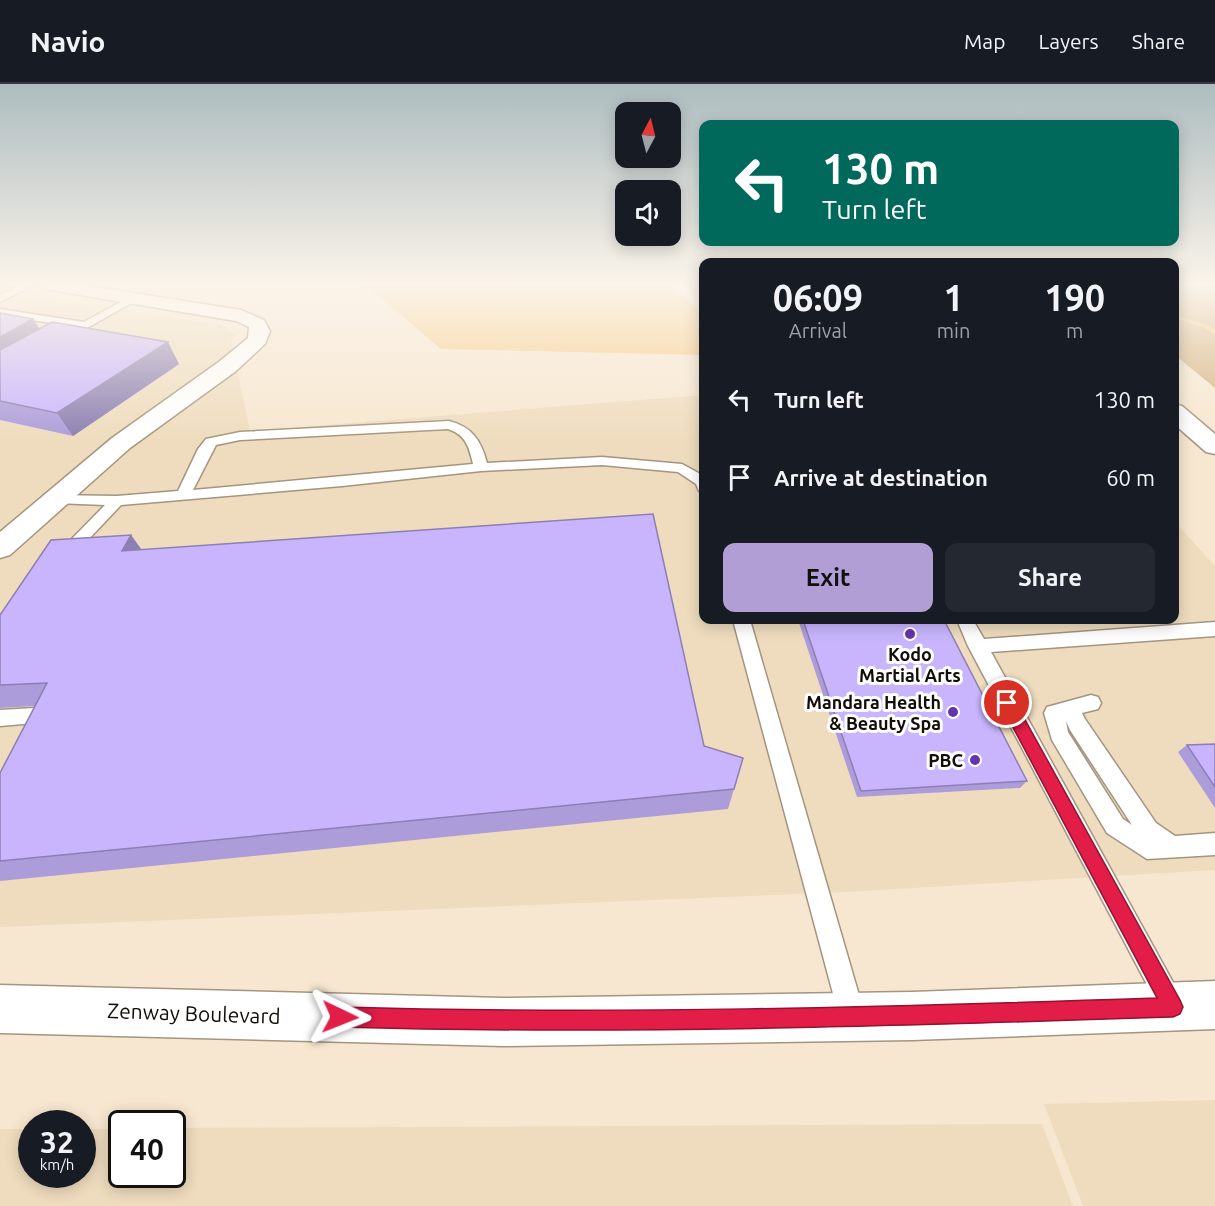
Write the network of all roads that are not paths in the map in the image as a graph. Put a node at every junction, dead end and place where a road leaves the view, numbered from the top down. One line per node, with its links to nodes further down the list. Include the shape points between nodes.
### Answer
1 (65, 337): 3 (lane)
2 (259, 337): 9 (street, via 228,366 121,443)
3 (48, 347)
4 (1179, 415): 5 (street)
5 (1215, 447)
6 (481, 467): 7 (lane, via 602,461 682,468); 8 (lane); 8 (lane, via 476,444 465,429 449,425 240,436 211,442)
7 (699, 480)
8 (184, 494): 10 (lane)
9 (55, 498): 10 (lane); 11 (street)
10 (117, 501): 12 (lane)
11 (0, 548)
12 (56, 567)
13 (742, 624): 23 (lane)
14 (967, 624): 16 (lane)
15 (1215, 629): 16 (lane)
16 (977, 646): 21 (lane)
17 (1091, 703): 20 (lane, via 1054,713 1059,734 1115,826 1147,848)
18 (54, 715): 19 (lane)
19 (0, 718)
20 (1215, 844)
21 (1194, 1006): 23 (street, Zenway Boulevard)
22 (0, 1009): 23 (street, Zenway Boulevard, via 503,1022)
23 (852, 1016)

